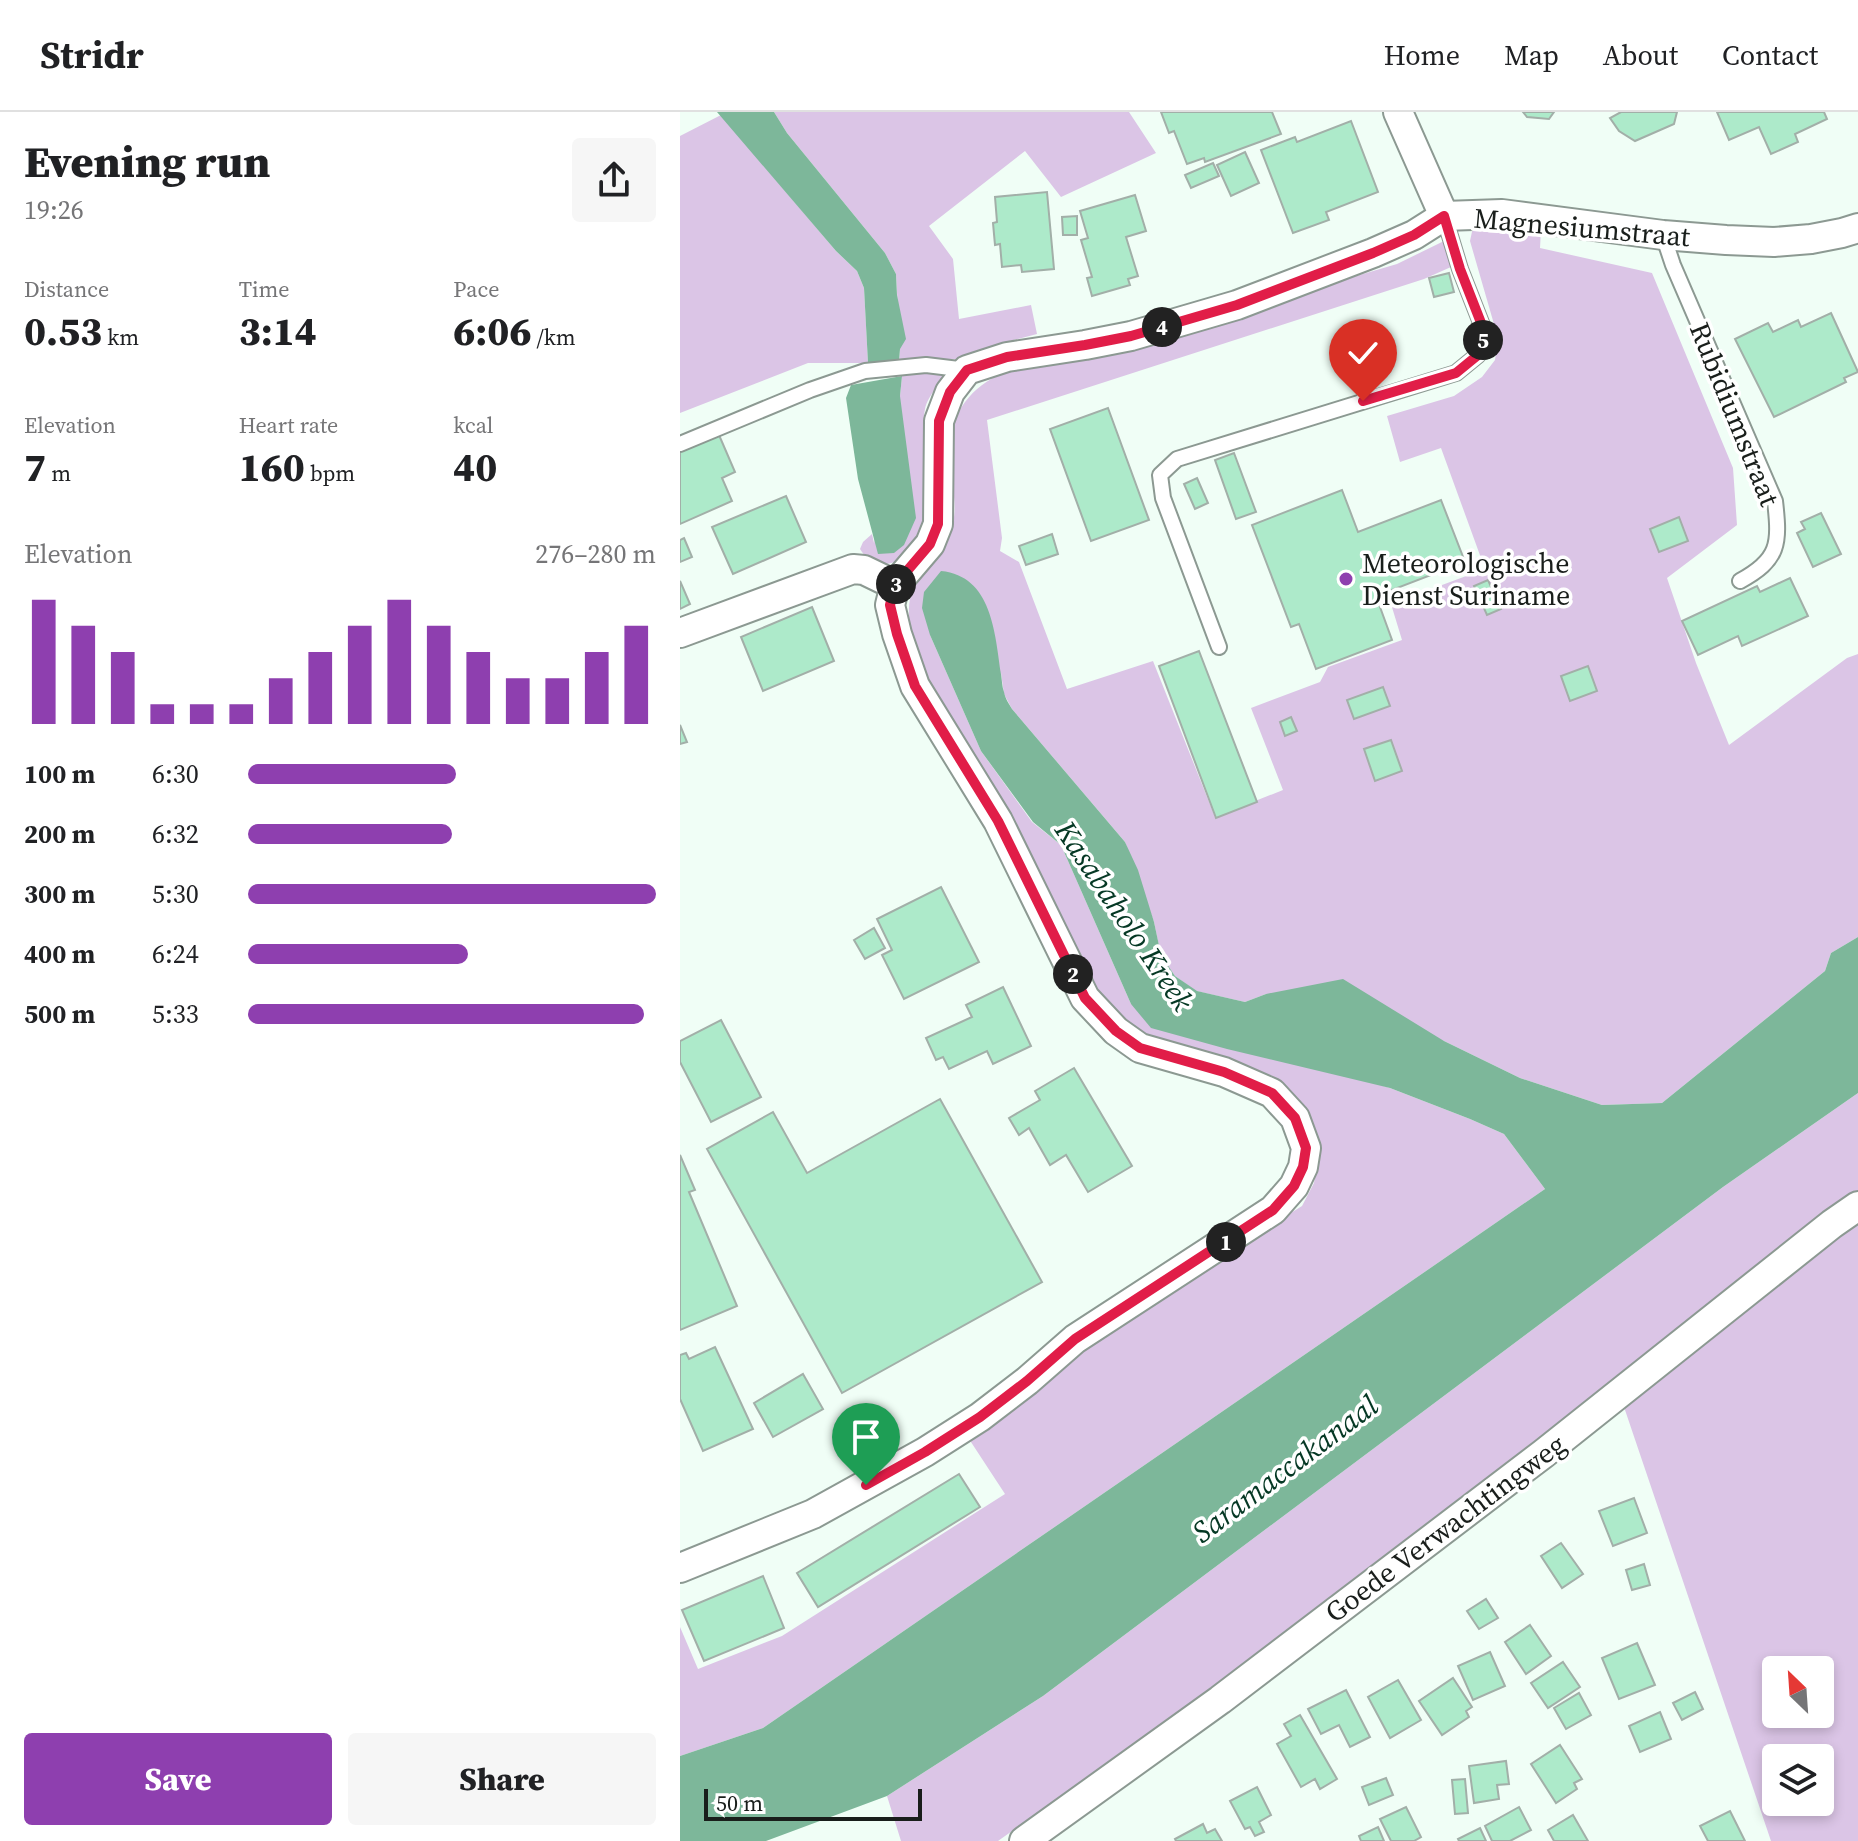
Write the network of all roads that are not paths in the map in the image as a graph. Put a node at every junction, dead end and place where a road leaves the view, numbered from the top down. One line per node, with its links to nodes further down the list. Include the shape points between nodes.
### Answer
1 (1398, 112): 2 (street)
2 (1444, 216): 4 (street, Magnesiumstraat, via 1502,214); 5 (street, Magnesiumstraat, via 1387,247 1237,305 1131,336 1007,357); 10 (lane, via 1485,333 1478,355 1456,373 1177,459 1160,475 1163,498)
3 (1858, 228): 4 (street, Magnesiumstraat, via 1774,242)
4 (1663, 235): 7 (lane, Rubidiumstraat, via 1775,501 1772,556)
5 (967, 370): 6 (lane, via 926,365 865,371); 8 (street, via 950,392 939,421 938,524 930,544)
6 (680, 444)
7 (1740, 581)
8 (895, 585): 9 (street, via 853,569); 12 (street, via 890,605 915,686 998,821 1085,998 1140,1048 1224,1072 1272,1093 1295,1118 1306,1148 1303,1167 1273,1210 1075,1339 980,1417 813,1514)
9 (680, 633)
10 (1219, 647)
11 (1858, 1206): 13 (street, Goede Verwachtingweg, via 1220,1700)
12 (680, 1568)
13 (1024, 1841)

